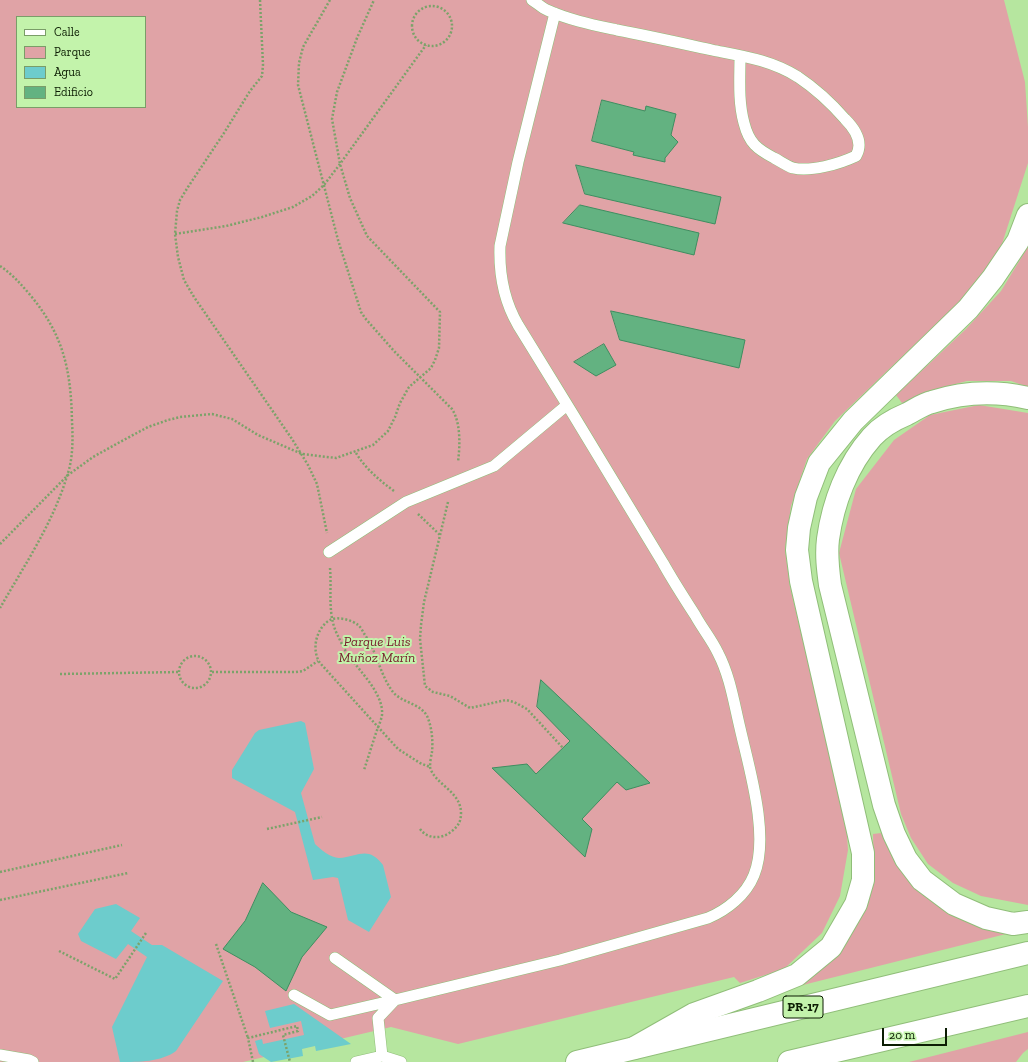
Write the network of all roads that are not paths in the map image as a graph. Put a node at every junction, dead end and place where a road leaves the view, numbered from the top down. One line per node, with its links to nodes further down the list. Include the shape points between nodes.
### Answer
1 (532, 0): 2 (lane)
2 (555, 13): 3 (lane, via 593,24); 6 (lane, via 518,162 499,259 503,285 512,314)
3 (740, 56): 3 (lane, via 765,61 781,68 829,101 854,128 859,144 856,156 816,169 806,169 794,168 757,148 748,135 740,101)
4 (1028, 215): 14 (main road, via 1018,241 968,309 834,442 819,463 806,497 797,550 863,853 863,880 856,904 831,947 797,975 694,1014)
5 (1028, 398): 8 (main road, via 998,394 960,394 930,402 896,419 873,436 852,465 837,499 828,540 828,563 830,585 884,806 906,859 922,880 954,904 986,918 1013,924)
6 (567, 405): 7 (lane, via 494,466 406,502); 12 (lane, via 718,652 724,666 756,794 759,834 757,864 752,880 740,897 720,913 708,918 560,960)
7 (329, 552)
8 (1028, 922)
9 (1028, 953): 14 (main road, PR-17)
10 (335, 958): 12 (lane)
11 (294, 995): 12 (lane, via 330,1015)
12 (395, 1000): 16 (lane, via 378,1018)
13 (1028, 1006): 21 (main road)
14 (634, 1048): 20 (main road, PR-17)
15 (0, 1055): 17 (lane)
16 (382, 1056): 18 (lane); 19 (lane)
17 (33, 1062)
18 (356, 1062)
19 (401, 1062)
20 (577, 1062)
21 (789, 1062)

